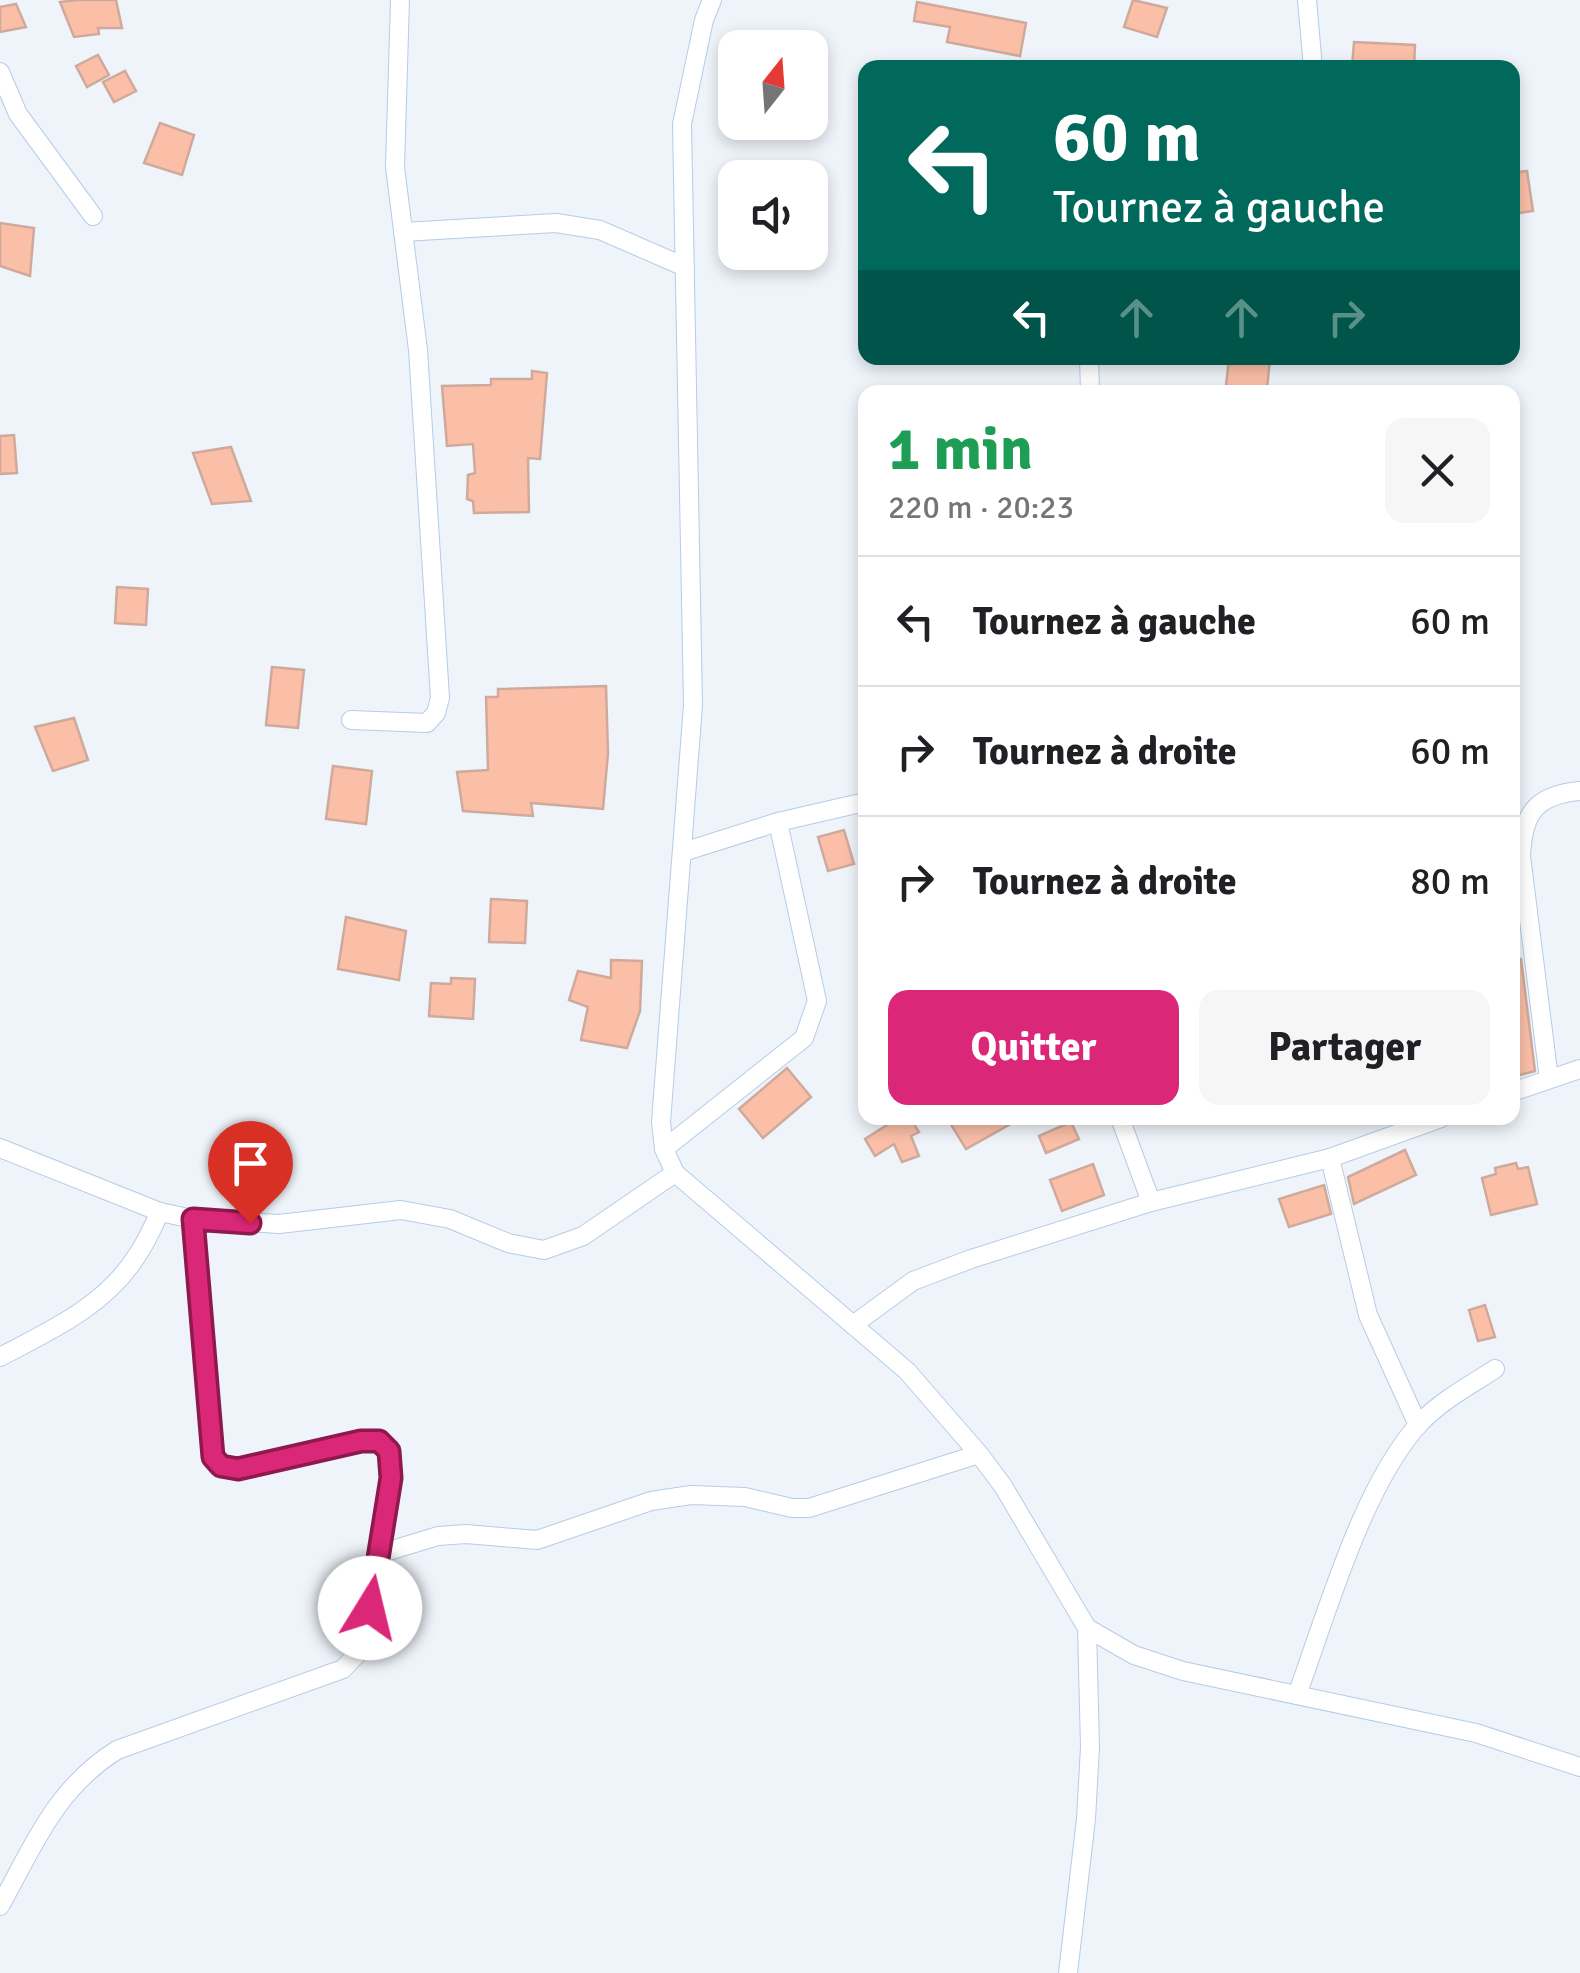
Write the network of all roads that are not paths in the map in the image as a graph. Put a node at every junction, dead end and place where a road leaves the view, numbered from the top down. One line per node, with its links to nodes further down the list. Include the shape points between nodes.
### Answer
1 (400, 0): 7 (street, via 394,135)
2 (712, 0): 8 (street, via 682,124)
3 (1308, 0): 4 (street)
4 (1312, 60)
5 (0, 72): 6 (street, via 18,114)
6 (93, 216)
7 (403, 232): 8 (street, via 556,223 600,230); 9 (street, via 418,350 440,698 427,722)
8 (685, 267): 13 (street, via 693,705)
9 (351, 720)
10 (1580, 792): 15 (street, via 1530,811 1522,826)
11 (858, 804): 12 (street)
12 (778, 822): 13 (street); 20 (street, via 816,1000 811,1024 804,1038)
13 (683, 852): 20 (street)
14 (1580, 1069): 15 (street)
15 (1548, 1079): 16 (street)
16 (1520, 1089)
17 (1123, 1125): 23 (street)
18 (1422, 1125): 21 (street)
19 (0, 1148): 24 (street)
20 (664, 1150): 22 (street)
21 (1330, 1158): 23 (street); 29 (street, via 1368,1315)
22 (676, 1174): 25 (street, via 584,1236 544,1250 401,1210 279,1224); 26 (street)
23 (1151, 1202): 26 (street, via 913,1281)
24 (160, 1212): 25 (street); 27 (street, via 137,1256 107,1291 77,1316)
25 (193, 1219): 31 (street, via 213,1457 238,1469 379,1441 389,1451 391,1478)
26 (853, 1325): 30 (street, via 907,1371)
27 (0, 1357)
28 (1496, 1370): 29 (street, via 1443,1401)
29 (1418, 1426): 33 (street, via 1367,1510)
30 (980, 1454): 31 (street, via 810,1508 691,1496 537,1540 438,1536); 32 (street)
31 (379, 1554): 35 (street, via 366,1636 343,1669 116,1750 93,1765 51,1814)
32 (1087, 1628): 33 (street, via 1182,1672); 36 (street, via 1090,1747)
33 (1297, 1695): 34 (street, via 1476,1733)
34 (1580, 1767)
35 (0, 1906)
36 (1068, 1973)

